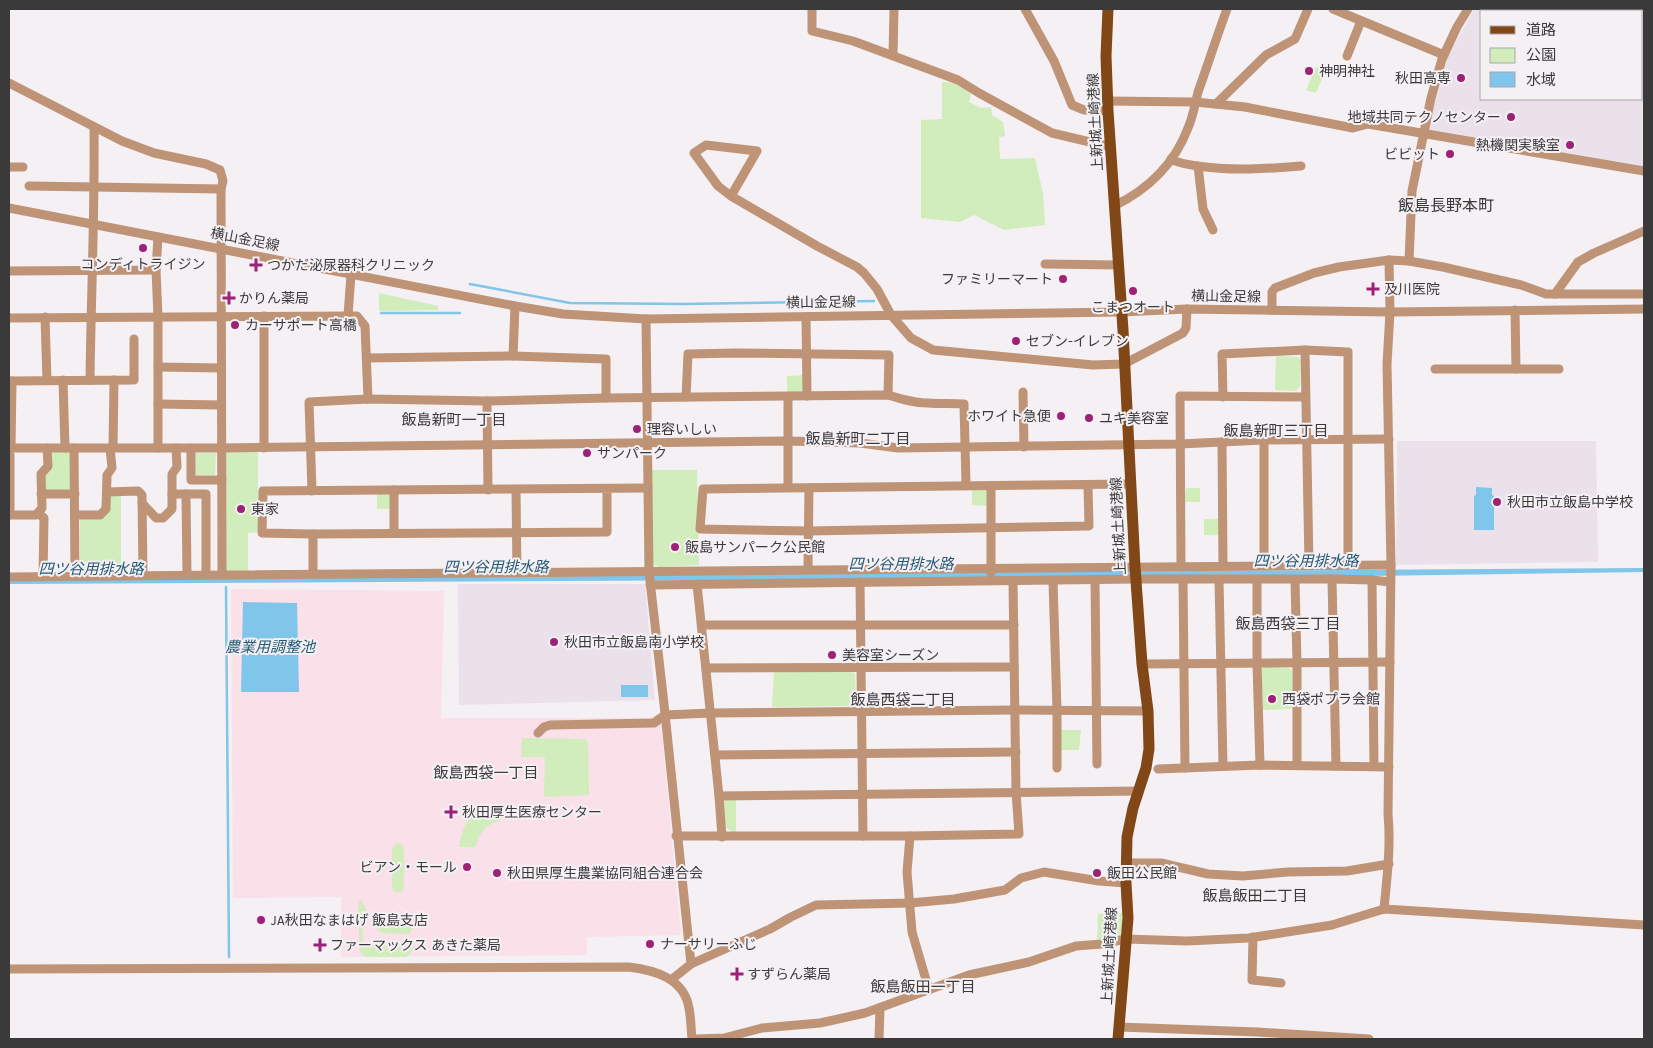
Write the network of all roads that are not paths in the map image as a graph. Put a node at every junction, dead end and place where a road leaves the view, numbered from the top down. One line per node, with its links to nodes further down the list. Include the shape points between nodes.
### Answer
1 (812, 9): 10 (street, via 812,30)
2 (894, 9): 10 (street)
3 (1025, 9): 16 (street, via 1054,61 1072,105 1084,110)
4 (1108, 9): 16 (main road, 上新城土崎港線)
5 (1227, 9): 14 (street)
6 (1308, 9): 15 (street, via 1295,39 1266,55)
7 (1333, 9): 9 (street)
8 (1468, 9): 12 (street)
9 (1361, 21): 11 (street); 12 (street)
10 (893, 56): 19 (street, via 958,80 1052,133)
11 (1347, 56)
12 (1444, 56): 18 (street)
13 (9, 83): 17 (street)
14 (1195, 102): 15 (street); 16 (street); 20 (street, via 1189,126)
15 (1216, 104): 18 (street, via 1353,128 1368,124)
16 (1108, 106): 19 (main road, 上新城土崎港線)
17 (94, 127): 27 (street); 28 (street, via 154,153 220,170)
18 (1424, 133): 25 (street); 38 (street, via 1412,191)
19 (1111, 147): 30 (main road, 上新城土崎港線)
20 (1171, 159): 21 (street, via 1176,163); 30 (street, via 1148,186)
21 (1198, 166): 22 (street, via 1253,170); 33 (street, via 1203,209)
22 (1301, 166)
23 (9, 167): 24 (street)
24 (23, 167)
25 (1644, 171)
26 (28, 186): 27 (street)
27 (94, 188): 28 (street); 32 (street)
28 (221, 190): 36 (street)
29 (731, 196): 29 (street, via 718,186 694,153 706,145 757,151); 54 (street, via 857,267 877,289)
30 (1114, 206): 40 (main road, 上新城土崎港線)
31 (9, 208): 32 (street, 横山金足線)
32 (94, 225): 35 (street, 横山金足線); 43 (street)
33 (1213, 230)
34 (1644, 231): 45 (street, via 1578,262)
35 (158, 237): 36 (street, 横山金足線); 41 (street)
36 (220, 248): 44 (street, 横山金足線); 61 (street)
37 (1389, 260): 38 (street); 50 (street, via 1314,273 1275,288); 53 (street)
38 (1409, 261): 45 (street)
39 (1045, 264): 40 (street)
40 (1118, 265): 52 (main road, 上新城土崎港線)
41 (156, 270): 43 (street); 60 (street)
42 (9, 271): 43 (street)
43 (93, 271): 59 (street)
44 (351, 274): 47 (street, 横山金足線); 56 (street)
45 (1555, 294): 46 (street)
46 (1644, 294)
47 (515, 306): 63 (street, 横山金足線, via 562,314); 67 (street)
48 (1187, 309): 50 (street, 横山金足線); 52 (street, 横山金足線); 69 (street, via 1183,333)
49 (1644, 309): 51 (street, 横山金足線)
50 (1272, 310): 53 (street, 横山金足線)
51 (1515, 310): 53 (street, 横山金足線); 73 (street)
52 (1121, 312): 54 (street, 横山金足線); 69 (main road, 上新城土崎港線)
53 (1390, 312): 93 (street, via 1386,364)
54 (891, 315): 57 (street, 横山金足線); 69 (street, via 911,338 933,350 1093,365)
55 (264, 316): 56 (street); 61 (street); 114 (street)
56 (348, 316): 68 (street, via 356,316 365,326)
57 (806, 316): 63 (street, 横山金足線); 66 (street)
58 (45, 317): 59 (street); 62 (street); 75 (street)
59 (91, 317): 60 (street); 77 (street)
60 (158, 317): 61 (street); 70 (street)
61 (222, 317): 71 (street)
62 (9, 318)
63 (646, 319): 88 (street)
64 (134, 339): 78 (street, via 134,380)
65 (1304, 350): 83 (street, via 1222,354); 86 (street); 96 (street, via 1348,352)
66 (806, 354): 81 (street, via 889,355); 82 (street); 84 (street, via 688,354)
67 (513, 356): 68 (street); 87 (street, via 606,358)
68 (367, 358): 89 (street)
69 (1124, 364): 102 (main road, 上新城土崎港線)
70 (158, 367): 71 (street); 91 (street)
71 (221, 368): 92 (street)
72 (1435, 369): 73 (street)
73 (1516, 369): 74 (street)
74 (1559, 369)
75 (47, 380): 76 (street); 79 (street)
76 (63, 380): 77 (street); 107 (street)
77 (90, 380): 78 (street)
78 (114, 380): 109 (street)
79 (10, 381): 115 (street)
80 (1023, 392): 105 (street)
81 (888, 395): 82 (street); 104 (street, via 928,404 964,404)
82 (807, 396): 85 (street)
83 (1223, 396): 86 (street); 100 (street, via 1180,396)
84 (686, 397): 85 (street); 88 (street)
85 (788, 397): 97 (street)
86 (1305, 397): 95 (street)
87 (606, 398): 88 (street); 90 (street)
88 (647, 398): 99 (street)
89 (368, 399): 90 (street); 103 (street, via 309,402)
90 (487, 401): 101 (street)
91 (158, 404): 92 (street); 110 (street)
92 (221, 406): 113 (street)
93 (1389, 439): 96 (street); 155 (street)
94 (1264, 440): 95 (street); 98 (street); 148 (street)
95 (1307, 440): 96 (street); 145 (street)
96 (1348, 440): 146 (street)
97 (788, 441): 99 (street); 104 (street, via 898,448); 121 (street)
98 (1222, 442): 100 (street); 147 (street)
99 (647, 444): 101 (street); 122 (street)
100 (1180, 444): 102 (street); 149 (street)
101 (488, 445): 103 (street); 126 (street)
102 (1129, 445): 105 (street); 117 (main road, 上新城土崎港線)
103 (312, 447): 114 (street); 128 (street)
104 (966, 447): 105 (street); 118 (street)
105 (1024, 447)
106 (47, 448): 107 (street); 115 (street); 130 (street, via 48,466 42,474)
107 (65, 448): 108 (street)
108 (74, 448): 109 (street); 131 (street)
109 (112, 448): 110 (street); 129 (street)
110 (158, 448): 111 (street)
111 (176, 448): 112 (street); 132 (street, via 177,467 172,474)
112 (191, 448): 113 (street); 116 (street, via 191,480)
113 (222, 448): 114 (street); 116 (street)
114 (264, 448)
115 (10, 451): 136 (street)
116 (222, 480): 138 (street)
117 (1131, 484): 120 (street); 154 (main road, 上新城土崎港線)
118 (966, 485): 119 (street); 123 (street)
119 (991, 486): 120 (street); 140 (street)
120 (1088, 486): 140 (street, via 1089,526)
121 (788, 487): 123 (street); 141 (street, via 703,489 700,529)
122 (648, 488): 124 (street); 163 (street)
123 (808, 488): 141 (street)
124 (607, 489): 127 (street); 142 (street, via 607,532)
125 (394, 490): 126 (street); 128 (street); 143 (street)
126 (488, 490): 127 (street)
127 (516, 490): 142 (street)
128 (312, 491): 144 (street, via 262,491 262,533)
129 (107, 492): 134 (street, via 138,491 142,495); 137 (street, via 106,509 100,515)
130 (42, 494): 131 (street); 135 (street, via 42,508)
131 (75, 494): 137 (street)
132 (172, 494): 133 (street); 134 (street, via 172,508 162,518 156,518)
133 (186, 494): 139 (street, via 206,494); 156 (street)
134 (142, 503): 160 (street)
135 (38, 512): 136 (street, via 36,516); 162 (street, via 44,518)
136 (10, 515)
137 (75, 515): 159 (street)
138 (222, 526): 139 (street); 158 (street)
139 (206, 527): 157 (street)
140 (991, 528): 141 (street); 153 (street)
141 (808, 530): 150 (street)
142 (516, 532): 143 (street); 152 (street)
143 (394, 533): 144 (street)
144 (313, 534): 151 (street)
145 (1309, 565): 146 (street); 148 (street)
146 (1348, 565): 155 (street)
147 (1223, 566): 148 (street); 149 (street)
148 (1264, 566)
149 (1181, 567): 154 (street)
150 (808, 569): 153 (street); 163 (street)
151 (313, 573): 152 (street); 158 (street)
152 (517, 573): 163 (street)
153 (991, 573): 154 (street); 171 (street); 173 (street)
154 (1135, 573): 164 (street); 166 (street); 184 (main road, 上新城土崎港線)
155 (1391, 573): 170 (street); 178 (street)
156 (187, 574): 157 (street); 160 (street)
157 (206, 574): 158 (street)
158 (222, 574)
159 (75, 575): 160 (street); 162 (street)
160 (142, 575)
161 (9, 576): 162 (street)
162 (43, 576)
163 (649, 578): 174 (street); 195 (street)
164 (1182, 579): 167 (street); 185 (street)
165 (1332, 579): 169 (street); 170 (street); 182 (street)
166 (1095, 580): 172 (street); 191 (street)
167 (1219, 580): 168 (street); 179 (street)
168 (1257, 580): 169 (street); 180 (street)
169 (1295, 580): 181 (street)
170 (1372, 580): 183 (street)
171 (1013, 581): 172 (street); 176 (street)
172 (1053, 581): 190 (street)
173 (860, 582): 174 (street); 177 (street)
174 (698, 584): 175 (street)
175 (703, 625): 177 (street); 188 (street)
176 (1014, 625): 177 (street); 186 (street)
177 (861, 626): 187 (street)
178 (1390, 662): 183 (street); 206 (street)
179 (1222, 663): 180 (street); 185 (street); 203 (street)
180 (1257, 663): 181 (street); 201 (street)
181 (1297, 663): 182 (street); 202 (street)
182 (1334, 663): 183 (street); 204 (street)
183 (1373, 663): 205 (street)
184 (1142, 664): 185 (street); 192 (main road, 上新城土崎港線)
185 (1185, 664): 209 (street)
186 (1014, 666): 187 (street); 189 (street)
187 (862, 667): 188 (street); 193 (street)
188 (707, 668): 194 (street)
189 (1015, 710): 190 (street); 193 (street); 197 (street)
190 (1058, 710): 191 (street); 207 (street)
191 (1098, 710): 192 (street); 200 (street)
192 (1148, 711): 210 (main road, 上新城土崎港線, via 1148,759)
193 (862, 712): 194 (street); 198 (street)
194 (711, 713): 195 (street); 199 (street)
195 (665, 715): 196 (street, via 654,722 550,725); 214 (street)
196 (538, 733)
197 (1016, 752): 198 (street); 211 (street)
198 (862, 754): 199 (street); 212 (street)
199 (715, 755): 213 (street)
200 (1097, 764)
201 (1260, 764): 202 (street); 203 (street)
202 (1297, 765): 204 (street)
203 (1222, 766): 209 (street)
204 (1336, 766): 205 (street)
205 (1374, 766): 206 (street)
206 (1389, 766): 219 (street)
207 (1057, 768)
208 (1158, 768): 209 (street)
209 (1185, 768)
210 (1138, 791): 211 (street); 218 (main road, 上新城土崎港線, via 1127,837)
211 (1016, 792): 212 (street); 216 (street, via 1019,834)
212 (862, 795): 213 (street); 215 (street)
213 (719, 796): 217 (street)
214 (676, 836): 217 (street); 226 (street)
215 (863, 836): 216 (street); 217 (street)
216 (910, 836): 221 (street, via 907,872)
217 (722, 837)
218 (1127, 864): 219 (street, via 1161,862 1219,876 1243,876 1348,871); 220 (main road, 上新城土崎港線)
219 (1389, 864): 222 (street)
220 (1126, 883): 221 (street, via 1044,872 1021,878 1005,890); 225 (main road, 上新城土崎港線)
221 (910, 903): 226 (street, via 816,905); 230 (street, via 912,932)
222 (1384, 909): 223 (street); 224 (street, via 1332,925)
223 (1644, 925)
224 (1253, 937): 225 (street, via 1187,941); 229 (street, via 1252,980)
225 (1126, 939): 230 (street, via 1076,946 1029,962 969,975); 232 (main road, 上新城土崎港線)
226 (691, 964): 228 (street)
227 (9, 969): 228 (street, via 629,967 648,969)
228 (671, 980): 233 (street, via 682,990 689,1006)
229 (1281, 983)
230 (929, 990): 231 (street)
231 (880, 1008): 234 (street, via 820,1022 762,1028 724,1038); 235 (street)
232 (1119, 1027): 236 (main road, 上新城土崎港線); 237 (street)
233 (692, 1039)
234 (697, 1039)
235 (879, 1039)
236 (1118, 1039)
237 (1369, 1039)

